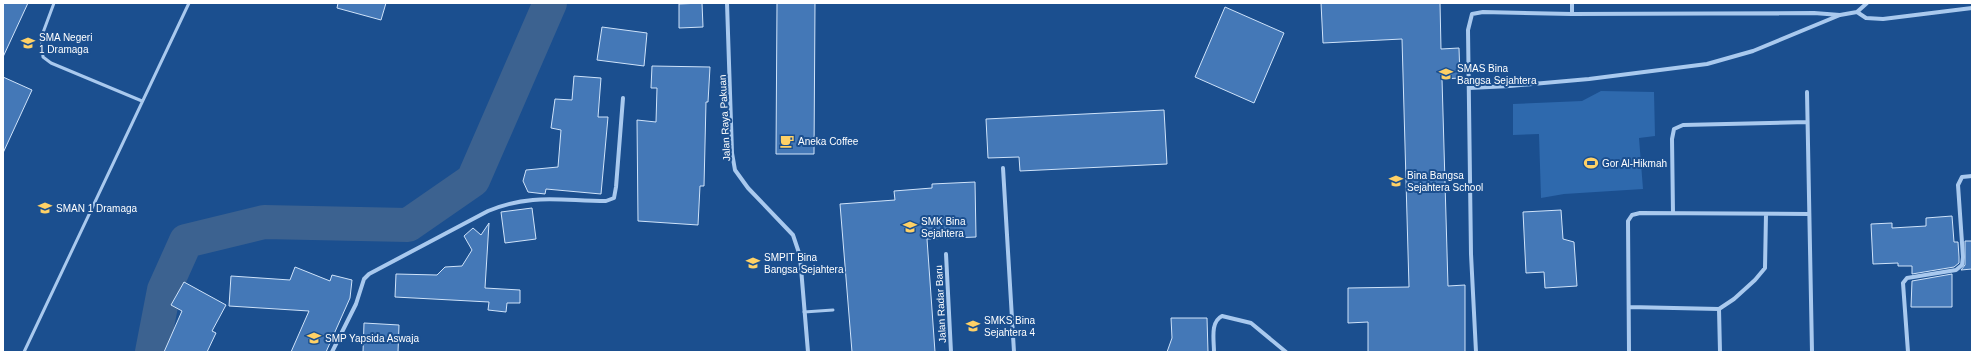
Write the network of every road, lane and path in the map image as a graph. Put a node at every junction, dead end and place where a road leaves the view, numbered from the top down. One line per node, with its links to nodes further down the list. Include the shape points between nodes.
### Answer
1 (54, 3): 13 (lane, via 41,38 43,57 51,63)
2 (189, 3): 13 (lane)
3 (727, 3): 24 (street, Jalan Raya Pakuan, via 732,153 735,170 748,188 793,235 800,256)
4 (1572, 3): 8 (street)
5 (1868, 3): 7 (street)
6 (1972, 8): 7 (street, via 1883,19 1866,18)
7 (1857, 12): 9 (street)
8 (1572, 14): 9 (street); 10 (street, via 1472,14 1468,30)
9 (1840, 15): 10 (street, via 1753,51 1707,64 1589,79)
10 (1469, 88): 32 (street, via 1471,254)
11 (1807, 92): 14 (street)
12 (623, 98): 26 (street, via 614,198 606,201 552,198 507,203 369,274)
13 (142, 101): 25 (lane)
14 (1807, 122): 17 (street, via 1682,125 1674,129); 19 (street)
15 (1003, 168): 29 (street)
16 (1972, 176): 36 (street, via 1962,177 1958,185 1962,265 1950,271 1907,278 1903,283)
17 (1673, 213): 18 (street); 21 (street, via 1640,213 1632,215 1628,221)
18 (1766, 214): 19 (street); 22 (street, via 1765,268 1745,289)
19 (1809, 214): 35 (street)
20 (946, 254): 28 (street, Jalan Radar Baru)
21 (1629, 307): 22 (street); 33 (street)
22 (1719, 309): 34 (street)
23 (833, 310): 24 (lane)
24 (804, 312): 27 (street, Jalan Raya Pakuan)
25 (24, 352)
26 (332, 352)
27 (808, 352)
28 (951, 352)
29 (1014, 352)
30 (1214, 352): 31 (street, via 1215,321 1222,316 1251,323)
31 (1286, 352)
32 (1476, 352)
33 (1629, 352)
34 (1720, 352)
35 (1812, 352)
36 (1908, 352)

